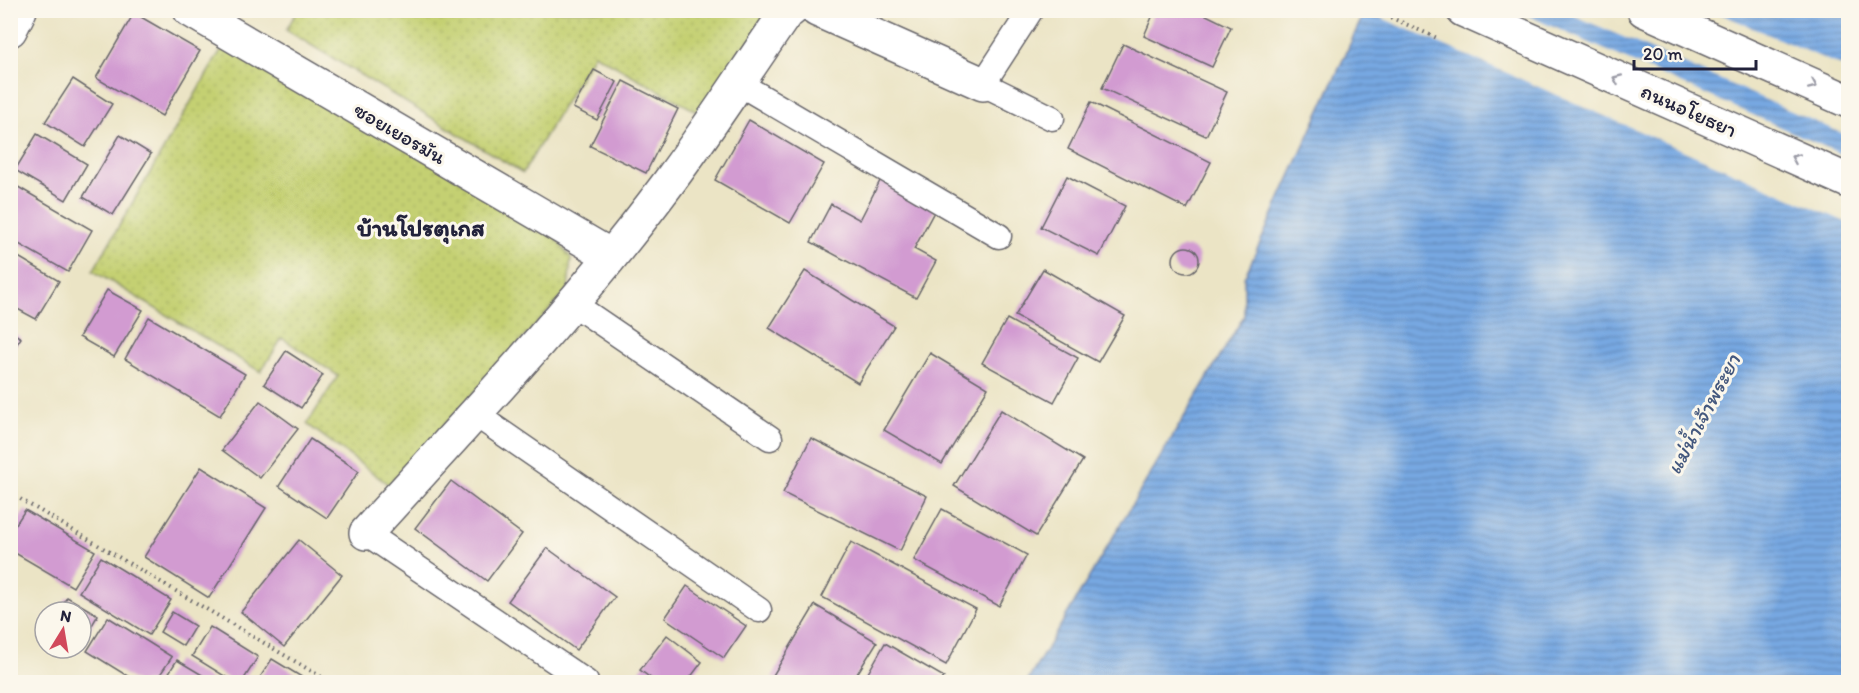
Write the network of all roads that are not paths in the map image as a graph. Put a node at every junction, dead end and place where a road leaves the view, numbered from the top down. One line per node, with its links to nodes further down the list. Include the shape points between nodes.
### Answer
1 (20, 10): 8 (street)
2 (190, 10): 15 (street, ซอยเยอรมัน)
3 (790, 10): 9 (street)
4 (817, 10): 10 (street)
5 (1031, 10): 10 (lane)
6 (1463, 10): 13 (street, ถนนอโยธยา, one-way to 6)
7 (1644, 10): 11 (street, one-way to 11)
8 (10, 30)
9 (738, 83): 14 (lane); 15 (street, via 670,181)
10 (983, 84): 12 (lane)
11 (1848, 101)
12 (1053, 118)
13 (1848, 181)
14 (999, 236)
15 (611, 256): 16 (street)
16 (572, 303): 17 (street); 18 (lane)
17 (475, 414): 19 (street); 20 (lane)
18 (770, 438)
19 (366, 533): 21 (lane)
20 (759, 610)
21 (586, 682)

